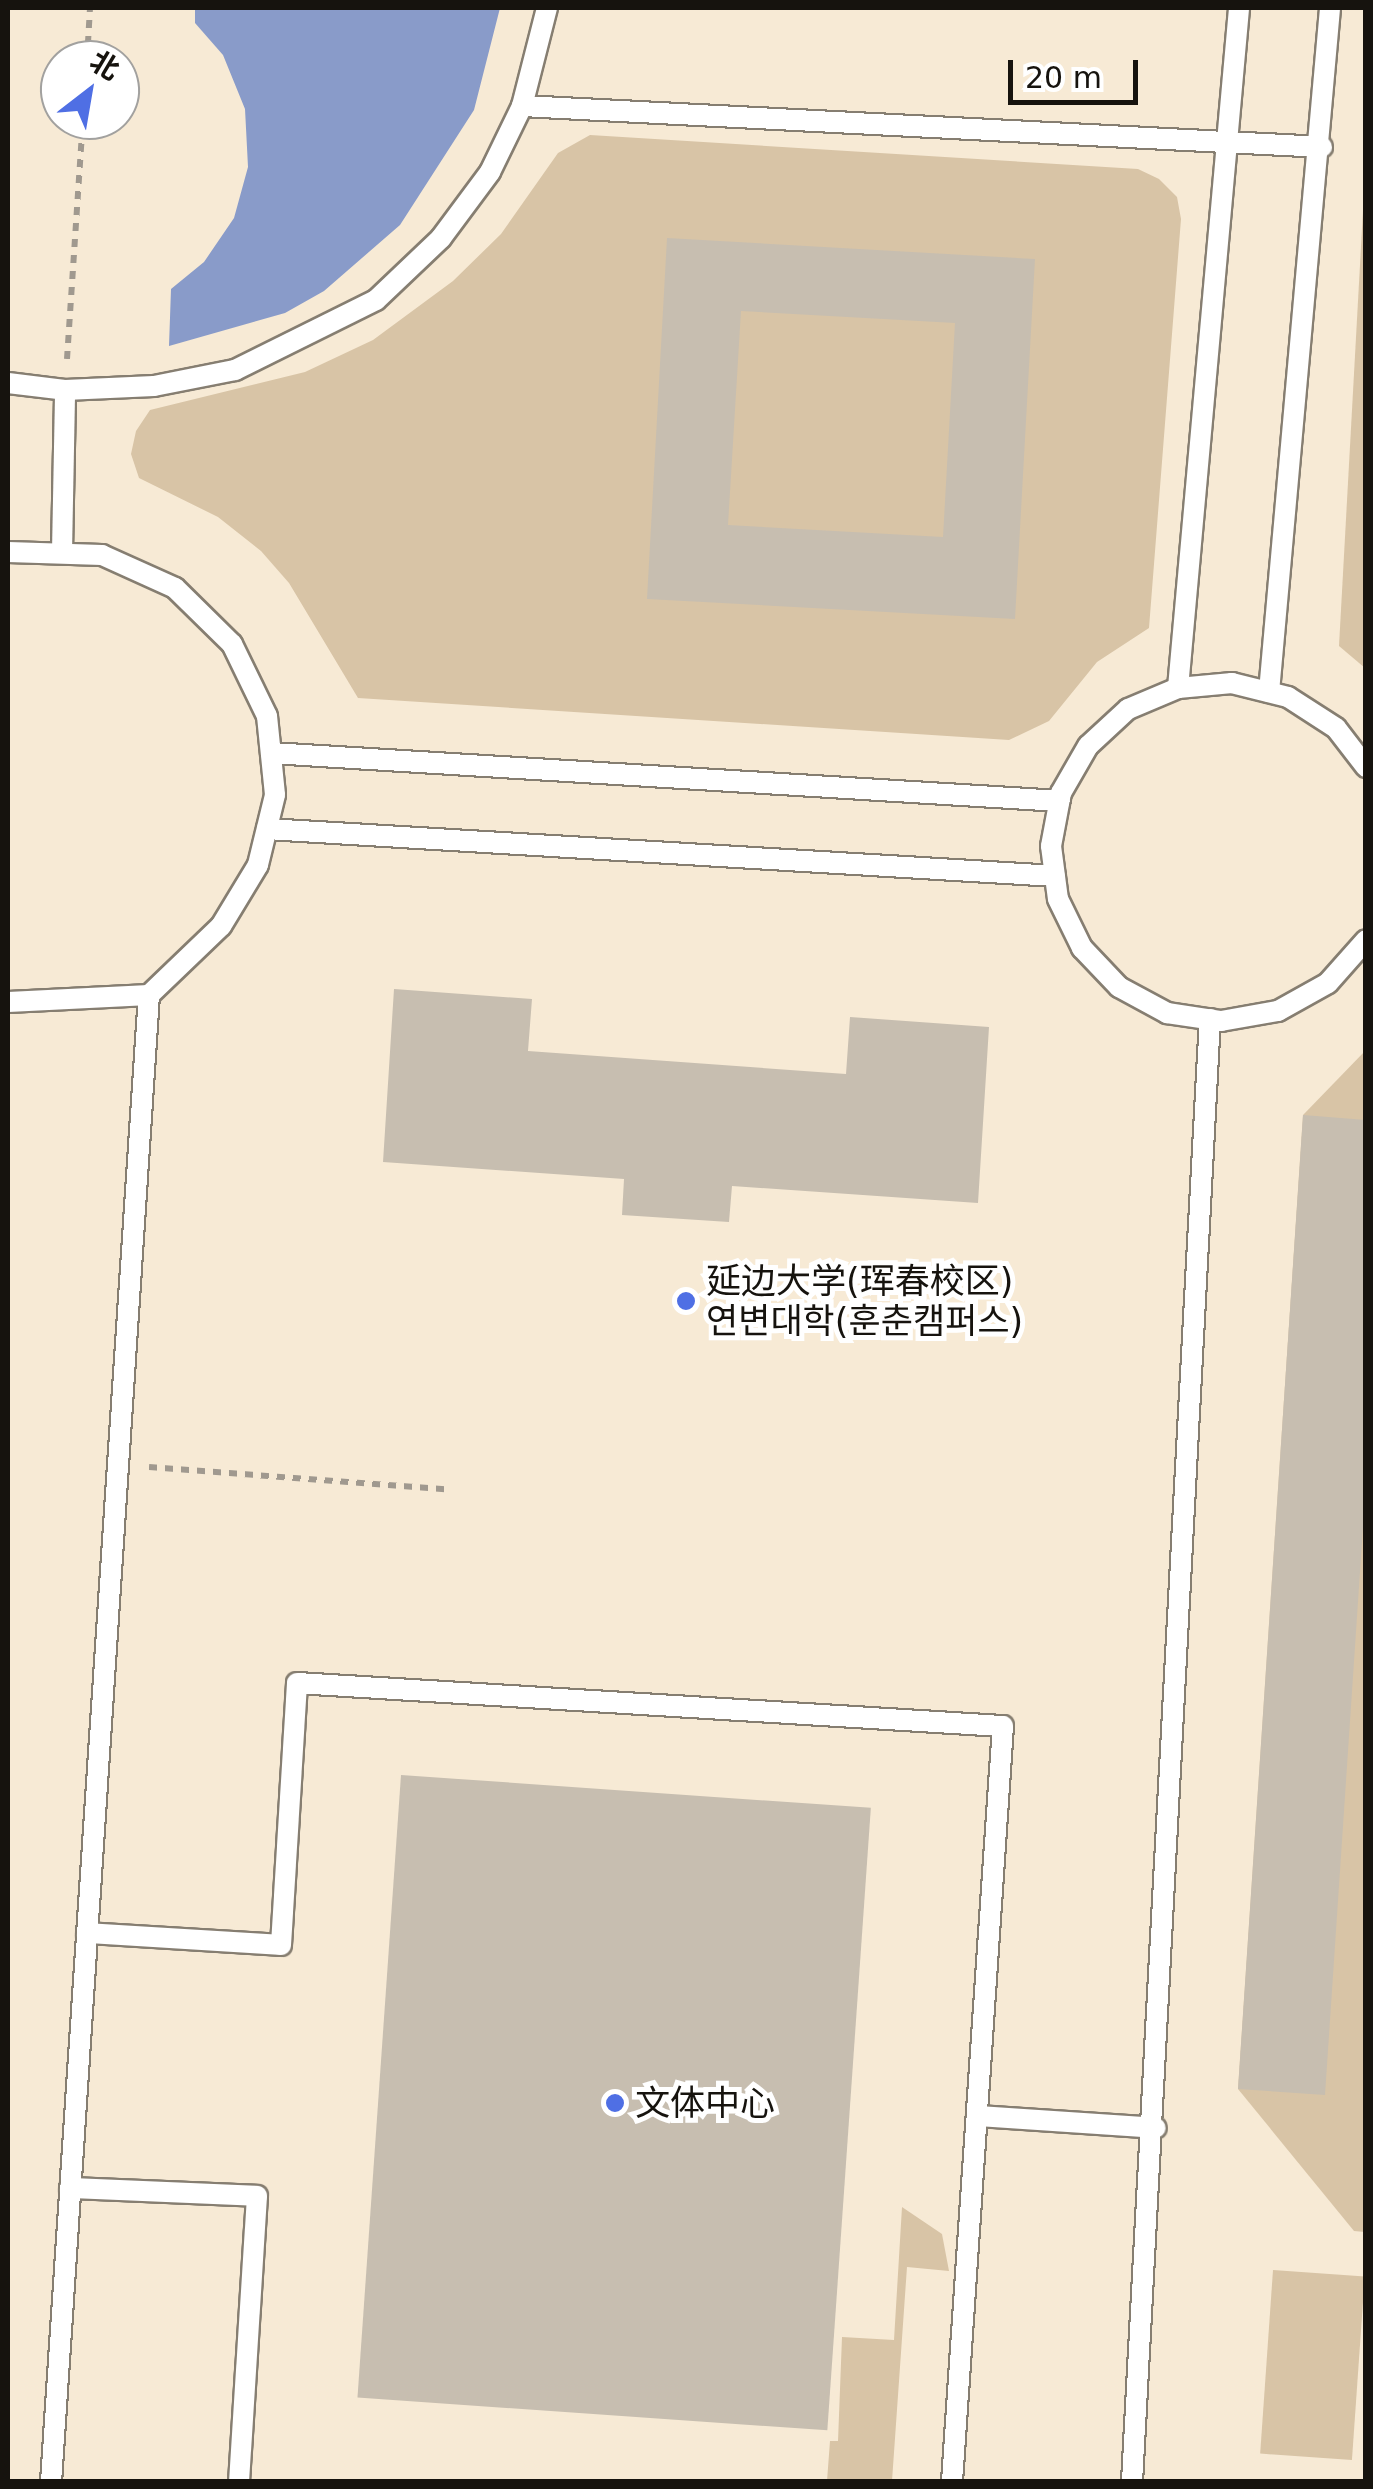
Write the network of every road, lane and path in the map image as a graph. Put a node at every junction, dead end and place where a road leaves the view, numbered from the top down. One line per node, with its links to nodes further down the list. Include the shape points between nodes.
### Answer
1 (90, 8): 5 (path)
2 (547, 8): 6 (lane)
3 (1239, 8): 8 (lane)
4 (1330, 8): 9 (lane)
5 (88, 40)
6 (522, 106): 8 (lane); 11 (lane, via 490,172 442,238 376,300 234,370 154,386)
7 (81, 140): 11 (path)
8 (1232, 142): 9 (lane); 14 (lane)
9 (1322, 147): 15 (lane)
10 (8, 382): 11 (lane)
11 (65, 390): 13 (lane)
12 (8, 552): 13 (lane)
13 (62, 552): 16 (lane, via 102,555 175,588 232,644 267,716)
14 (1178, 688): 15 (lane, via 1232,683); 18 (lane, via 1128,709 1088,746)
15 (1269, 692): 17 (lane, via 1336,728)
16 (271, 753): 18 (lane); 19 (lane, via 275,795)
17 (1366, 767)
18 (1060, 801): 20 (lane, via 1051,846)
19 (267, 829): 20 (lane); 22 (lane, via 258,865 221,926)
20 (1055, 876): 24 (lane, via 1082,948 1119,987 1168,1013)
21 (1366, 940): 24 (lane, via 1328,983 1278,1011)
22 (149, 995): 23 (lane); 25 (lane)
23 (8, 1002)
24 (1210, 1019): 29 (lane)
25 (118, 1465): 26 (path); 27 (lane)
26 (445, 1489)
27 (87, 1933): 28 (lane, via 281,1944 297,1683 1003,1726); 30 (lane)
28 (977, 2116): 29 (lane); 33 (lane)
29 (1156, 2128): 34 (lane)
30 (70, 2188): 31 (lane); 32 (lane, via 257,2196)
31 (52, 2482)
32 (239, 2482)
33 (952, 2482)
34 (1132, 2482)

